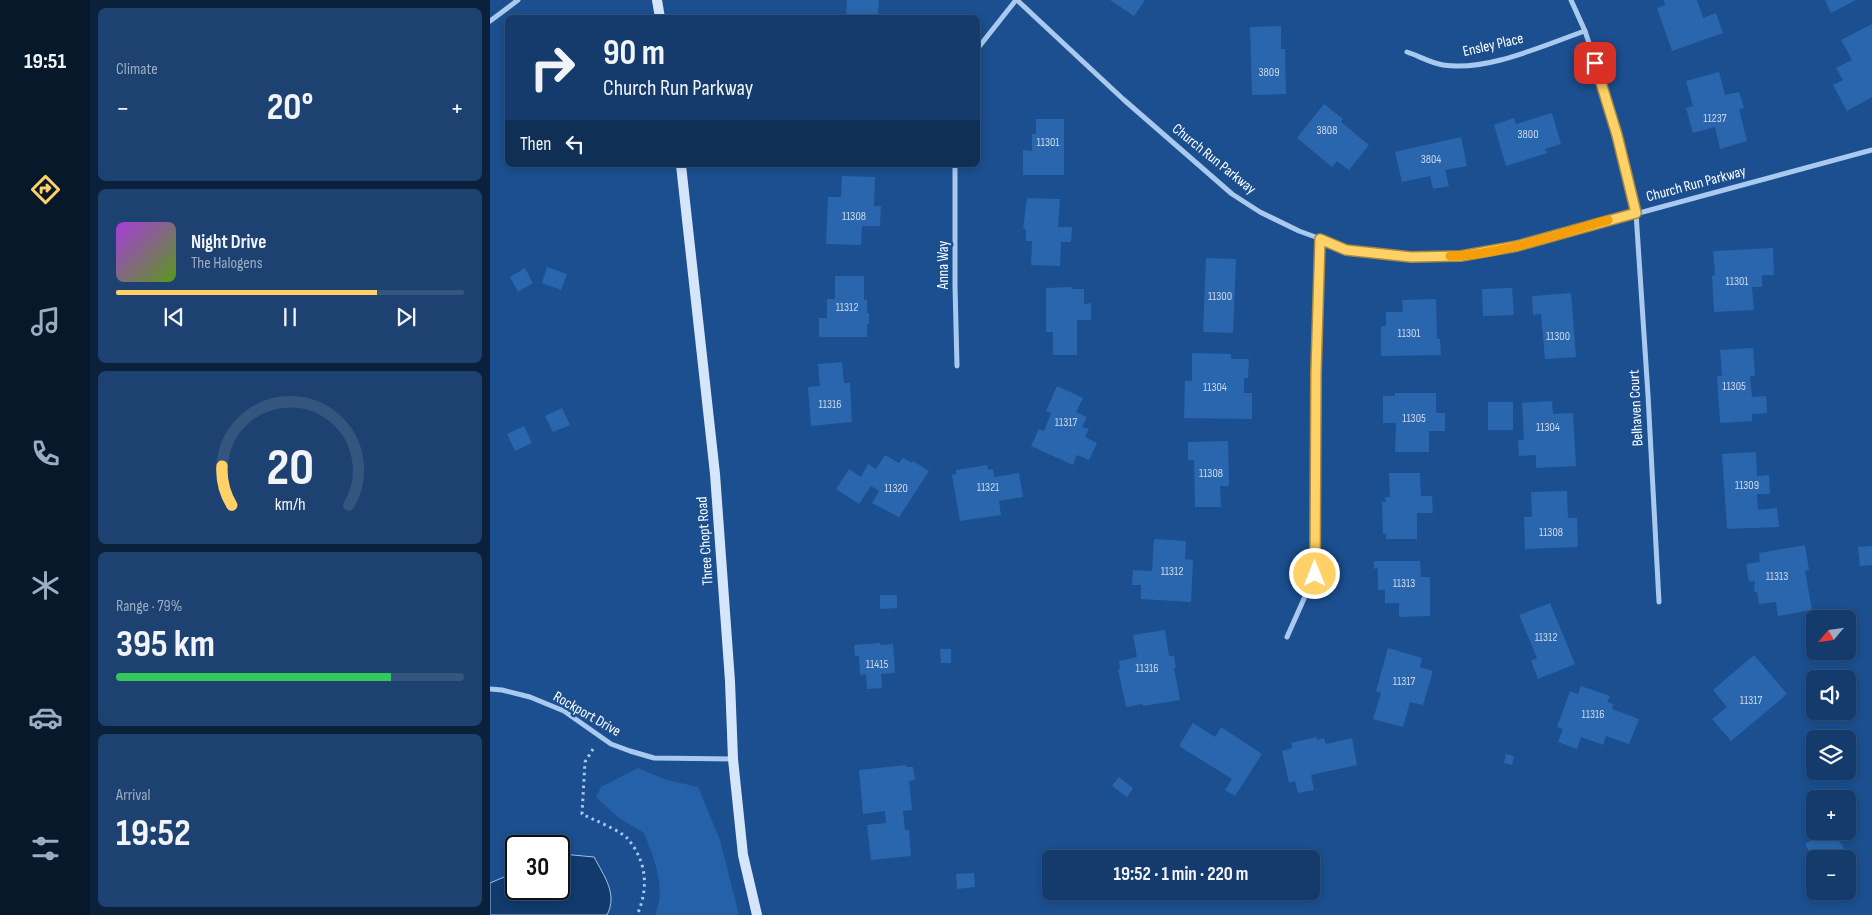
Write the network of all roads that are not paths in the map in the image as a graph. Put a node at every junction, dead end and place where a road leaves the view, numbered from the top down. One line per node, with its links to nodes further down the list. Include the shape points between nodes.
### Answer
1 (518, 0): 6 (street)
2 (657, 0): 5 (main road)
3 (1016, 0): 8 (street); 14 (street, Church Run Parkway, via 1232,194 1260,212)
4 (1570, 0): 7 (street, Belhaven Court)
5 (660, 15)
6 (490, 21)
7 (1585, 31): 9 (street, Ensley Place, via 1501,60 1466,67 1442,65); 13 (street, Belhaven Court, via 1615,127)
8 (980, 45)
9 (1407, 52)
10 (1872, 150): 13 (street, Church Run Parkway)
11 (681, 167): 19 (main road, Three Chopt Road, via 715,474)
12 (955, 167): 15 (street, Anna Way)
13 (1636, 213): 14 (street, Church Run Parkway, via 1517,246 1461,256 1411,257 1346,250); 16 (street, Belhaven Court)
14 (1320, 239): 17 (street, via 1315,574)
15 (958, 366)
16 (1658, 602)
17 (1287, 637)
18 (490, 689): 19 (street, Rockport Drive, via 530,697 564,711 612,744 654,758)
19 (733, 759): 20 (main road, Three Chopt Road, via 743,854)
20 (757, 915)

